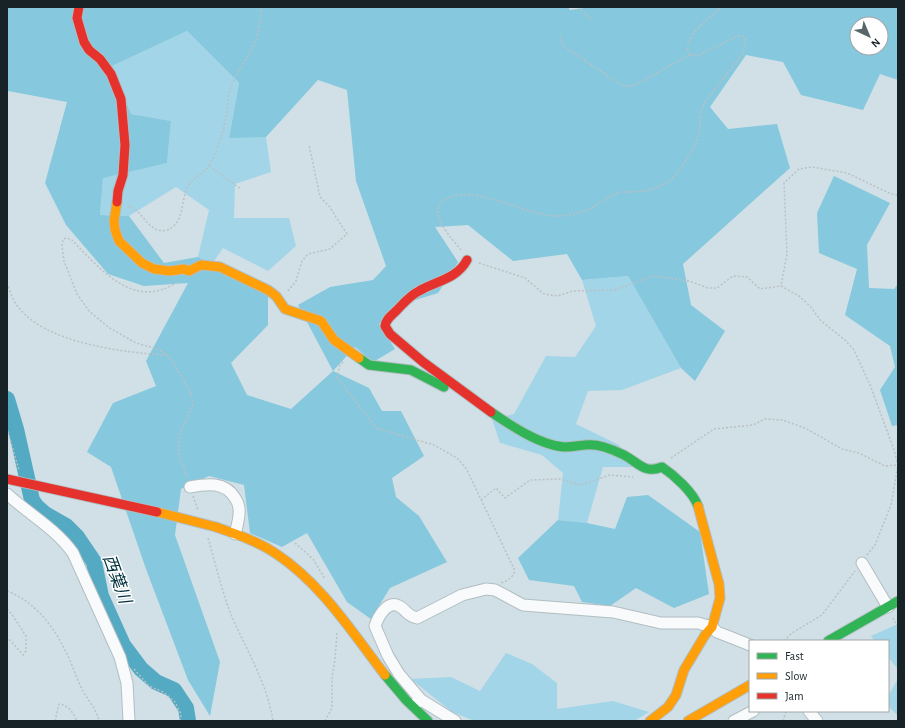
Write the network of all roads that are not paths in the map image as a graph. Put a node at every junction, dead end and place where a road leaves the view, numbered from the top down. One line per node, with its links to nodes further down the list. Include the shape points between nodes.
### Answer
1 (79, 7): 3 (street, via 77,18 84,42 112,74 121,99 125,145 123,175 114,220 119,241 126,249 142,263 154,269 184,269 189,272 201,265 220,267 268,290 285,309 320,321 334,340 369,365 412,370 452,391)
2 (468, 260): 3 (street, via 450,277 419,290 387,320 385,325 389,334 405,349)
3 (459, 390): 11 (street, via 519,431 546,442 565,447 599,445 623,454 643,468 651,470 662,467 670,471 697,503 719,584 720,598)
4 (7, 479): 7 (street, bridge, via 139,507)
5 (190, 487): 7 (street, via 216,485 232,494 239,507)
6 (7, 494): 18 (street, via 65,542 73,553 120,657 127,683)
7 (235, 534): 15 (street, via 275,553 313,585 393,685)
8 (862, 563): 10 (street)
9 (898, 601): 10 (street)
10 (888, 607): 12 (street)
11 (712, 627): 13 (street, via 717,632); 15 (street, via 698,623 661,623 613,612 523,605 494,590 486,589 462,595 417,618 409,616 400,606 395,605 388,607 374,626 388,656); 21 (street, via 684,670 676,695 668,707)
12 (830, 640)
13 (749, 645)
14 (749, 687): 22 (street)
15 (416, 703): 19 (street); 20 (street)
16 (750, 712): 23 (street)
17 (810, 712): 24 (street)
18 (130, 721)
19 (428, 721)
20 (455, 721)
21 (650, 721)
22 (688, 721)
23 (734, 721)
24 (817, 721)

